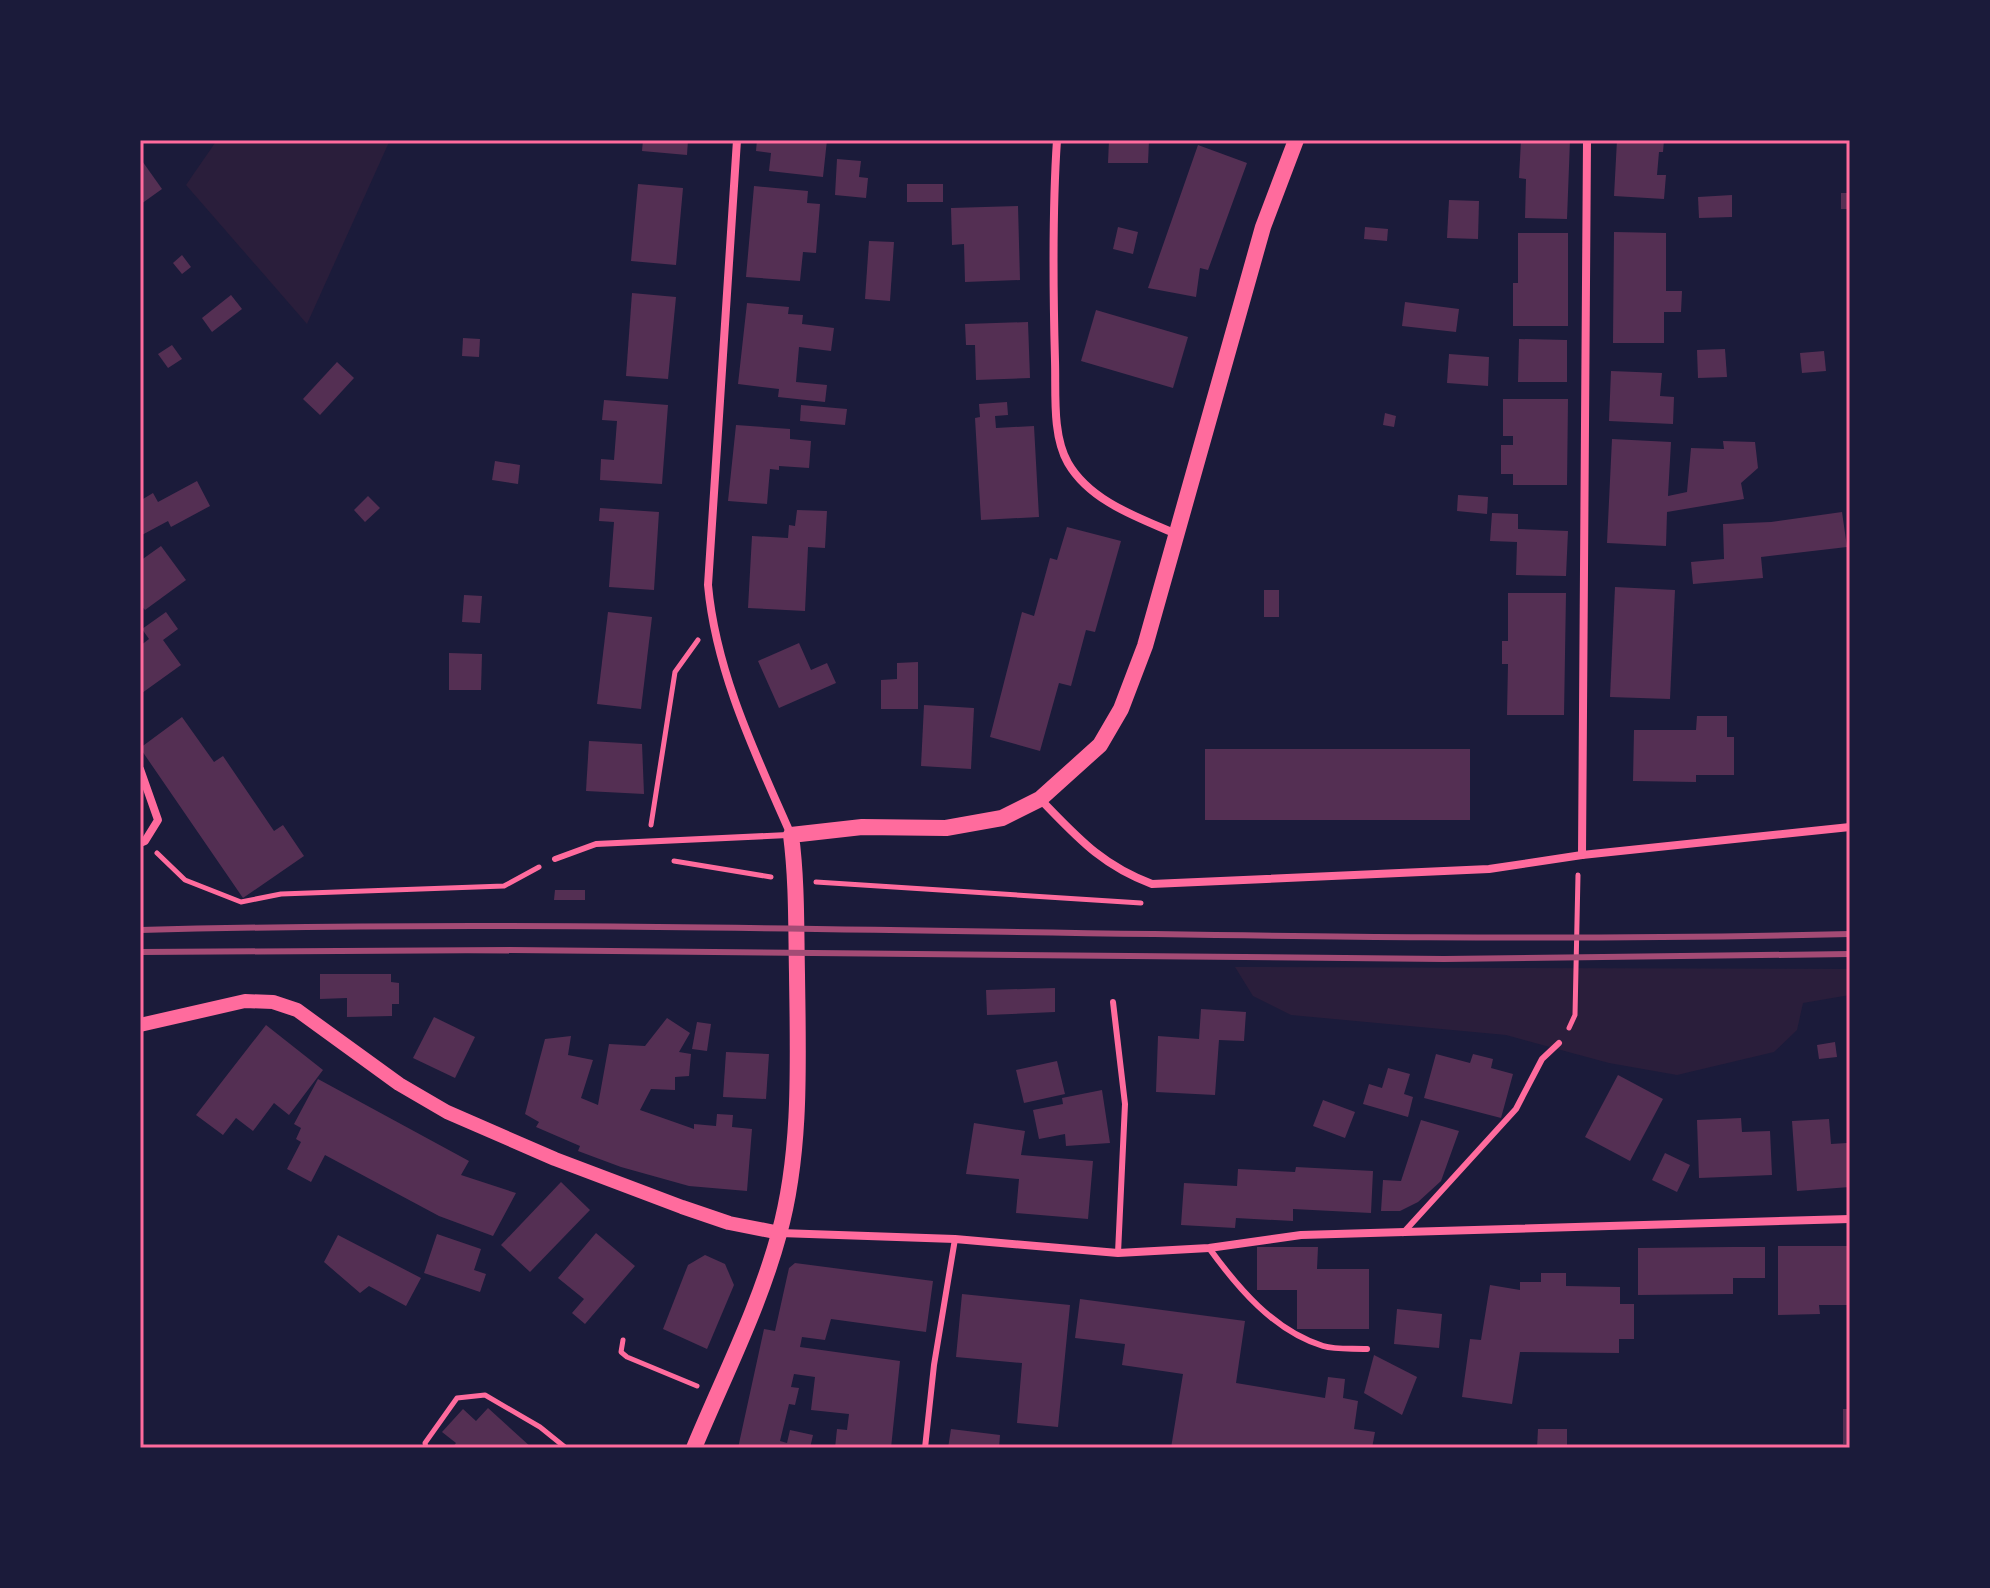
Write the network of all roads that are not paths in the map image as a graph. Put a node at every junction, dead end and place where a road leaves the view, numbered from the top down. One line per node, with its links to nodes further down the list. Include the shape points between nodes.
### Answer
1 (737, 140): 9 (street, via 710,519 711,624 734,696)
2 (1057, 140): 5 (street, via 1051,245 1058,429 1068,463 1089,488 1122,510)
3 (1296, 140): 5 (main road, via 1263,227)
4 (1587, 140): 11 (street)
5 (1174, 533): 7 (main road, via 1145,646 1121,709 1100,745)
6 (140, 769): 10 (street, via 158,820)
7 (1040, 799): 9 (main road, via 1002,818 946,828 862,827); 11 (street, via 1094,854 1122,873 1152,884 1489,869)
8 (1850, 827): 11 (street)
9 (791, 835): 12 (lane, via 596,844); 17 (main road, via 797,882 798,1039 793,1145)
10 (143, 842)
11 (1582, 855)
12 (555, 859)
13 (1113, 1002): 21 (lane, via 1125,1104)
14 (140, 1025): 17 (street, via 245,1001 273,1002 297,1010 447,1112 682,1207)
15 (1559, 1043): 18 (lane, via 1542,1059 1516,1109)
16 (1850, 1219): 18 (street)
17 (780, 1233): 19 (street); 23 (main road)
18 (1403, 1233): 20 (street, via 1301,1235)
19 (955, 1239): 21 (street); 24 (lane)
20 (1209, 1248): 21 (street); 22 (lane, via 1237,1287 1294,1334 1326,1347)
21 (1118, 1253)
22 (1367, 1349)
23 (694, 1448)
24 (925, 1448)

